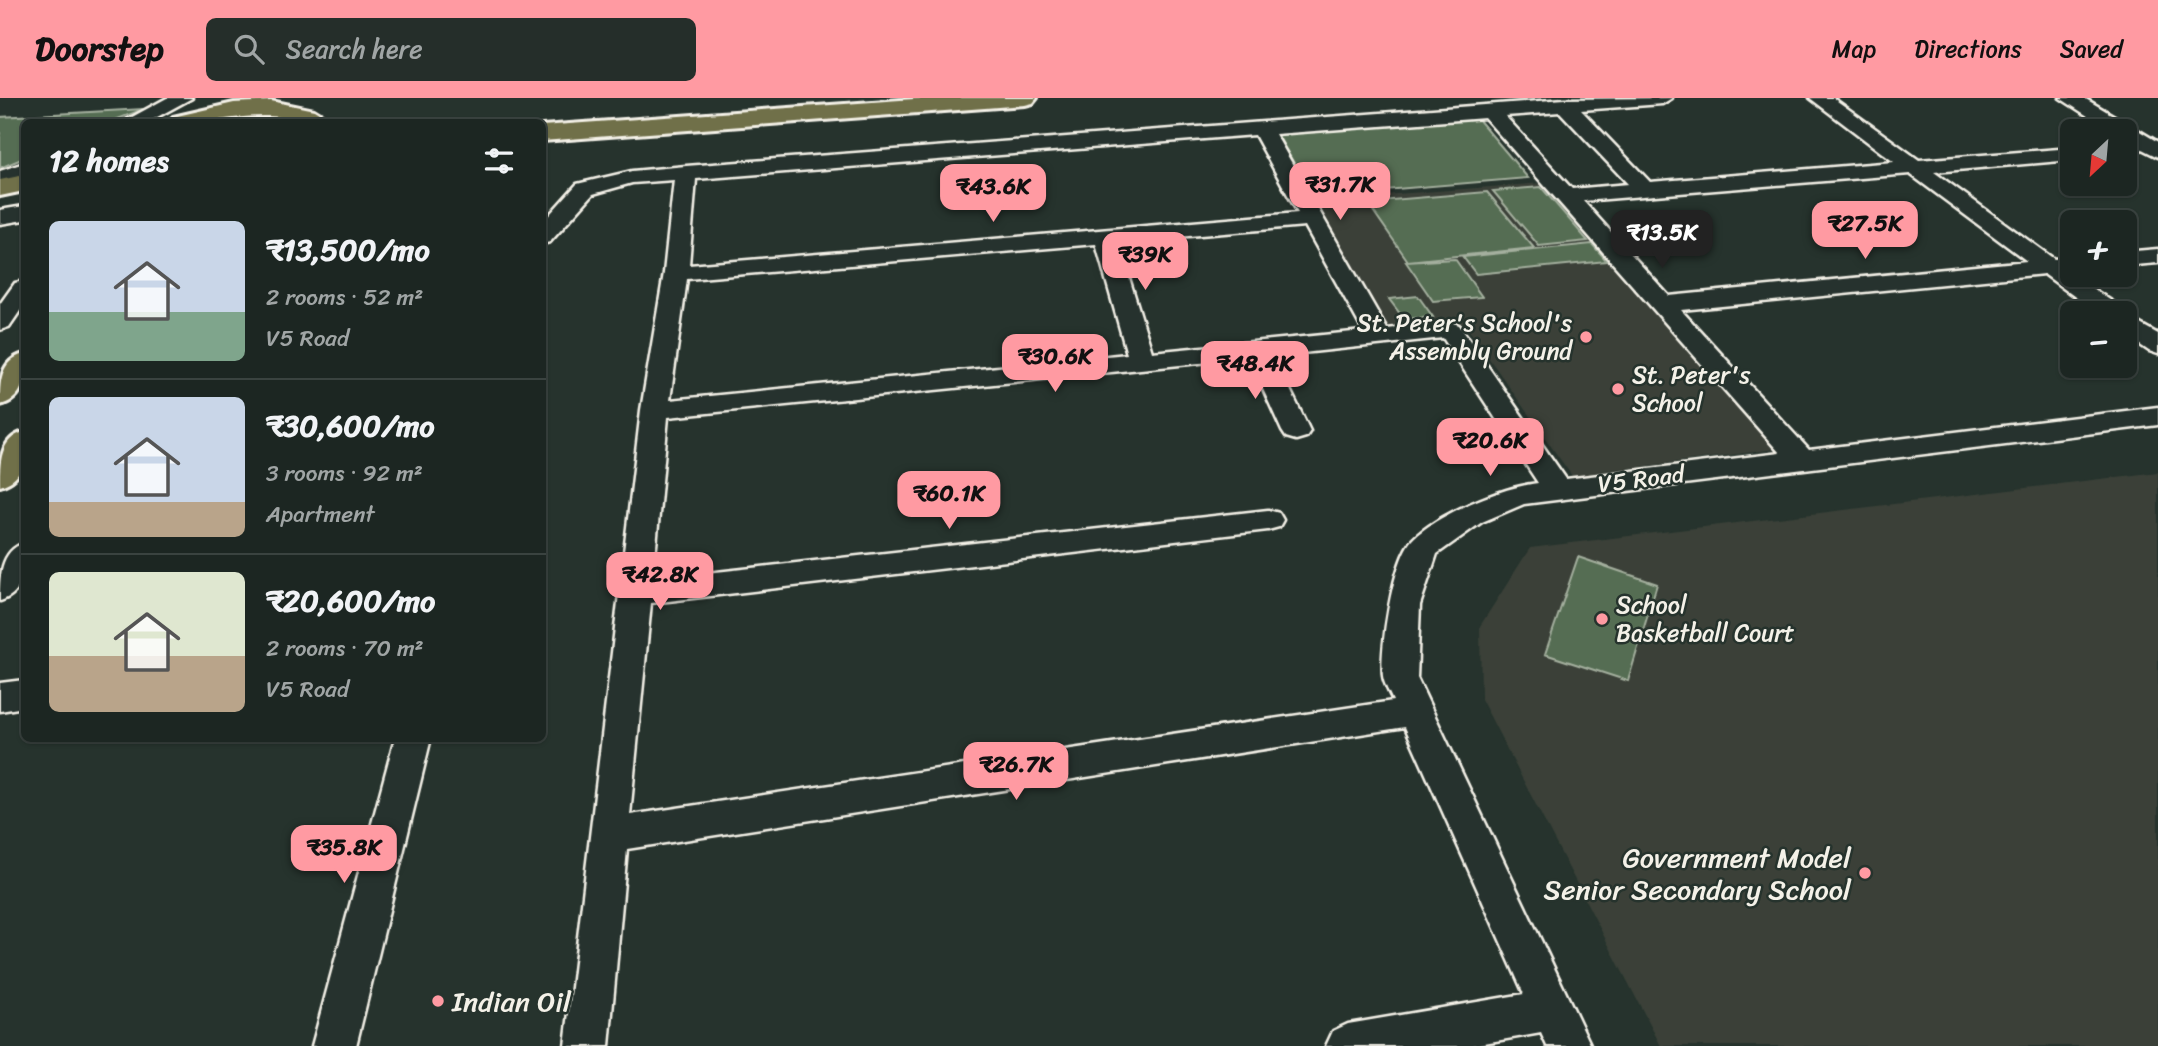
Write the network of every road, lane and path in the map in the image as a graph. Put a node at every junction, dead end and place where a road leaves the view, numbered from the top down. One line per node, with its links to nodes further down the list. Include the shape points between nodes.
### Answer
1 (227, 98): 10 (main road)
2 (895, 98): 13 (main road)
3 (1025, 98): 15 (main road)
4 (1662, 98): 8 (street)
5 (1820, 98): 18 (street)
6 (2070, 98): 16 (street)
7 (289, 105): 10 (main road); 12 (main road)
8 (1565, 105): 9 (street); 24 (street)
9 (1490, 111): 14 (street); 25 (street)
10 (184, 114): 11 (street)
11 (152, 119)
12 (315, 119)
13 (546, 124)
14 (1262, 129): 20 (street); 30 (street)
15 (546, 134)
16 (2158, 151)
17 (2060, 155): 18 (street)
18 (1913, 167): 24 (street); 35 (street)
19 (21, 170): 21 (street)
20 (686, 173): 31 (street, via 632,177 585,189); 36 (street)
21 (0, 178)
22 (21, 184): 23 (main road)
23 (0, 188)
24 (1644, 189): 25 (street)
25 (1565, 196): 40 (street)
26 (21, 198): 27 (main road)
27 (0, 201)
28 (21, 213): 29 (street)
29 (0, 216)
30 (1313, 219): 32 (street); 43 (street)
31 (546, 233)
32 (1105, 237): 36 (street); 46 (street)
33 (2158, 256): 34 (street)
34 (2137, 258)
35 (2060, 265): 40 (street)
36 (676, 273): 49 (street)
37 (2084, 287): 39 (street)
38 (21, 292): 41 (street)
39 (2100, 301)
40 (1662, 304): 53 (street)
41 (0, 322)
42 (2137, 331): 44 (street)
43 (1379, 337): 45 (street); 55 (street, via 1450,330)
44 (2158, 346)
45 (1258, 350): 46 (street); 51 (street)
46 (1142, 361): 49 (street)
47 (21, 368): 48 (main road)
48 (0, 395)
49 (655, 410): 59 (street)
50 (2158, 416): 53 (street, V5 Road)
51 (1296, 431)
52 (21, 447): 54 (main road)
53 (1801, 459): 55 (street, V5 Road)
54 (0, 474)
55 (1558, 490): 62 (street, V5 Road, via 1519,495 1471,515 1423,548 1404,605 1400,678)
56 (1268, 520): 59 (street)
57 (21, 558): 58 (street)
58 (0, 589)
59 (635, 593): 64 (street)
60 (21, 694): 61 (street)
61 (0, 697)
62 (1414, 712): 64 (street); 65 (street, V5 Road)
63 (412, 742): 66 (street)
64 (609, 835): 67 (street)
65 (1561, 1028): 68 (street)
66 (334, 1046)
67 (587, 1046)
68 (1348, 1046)

